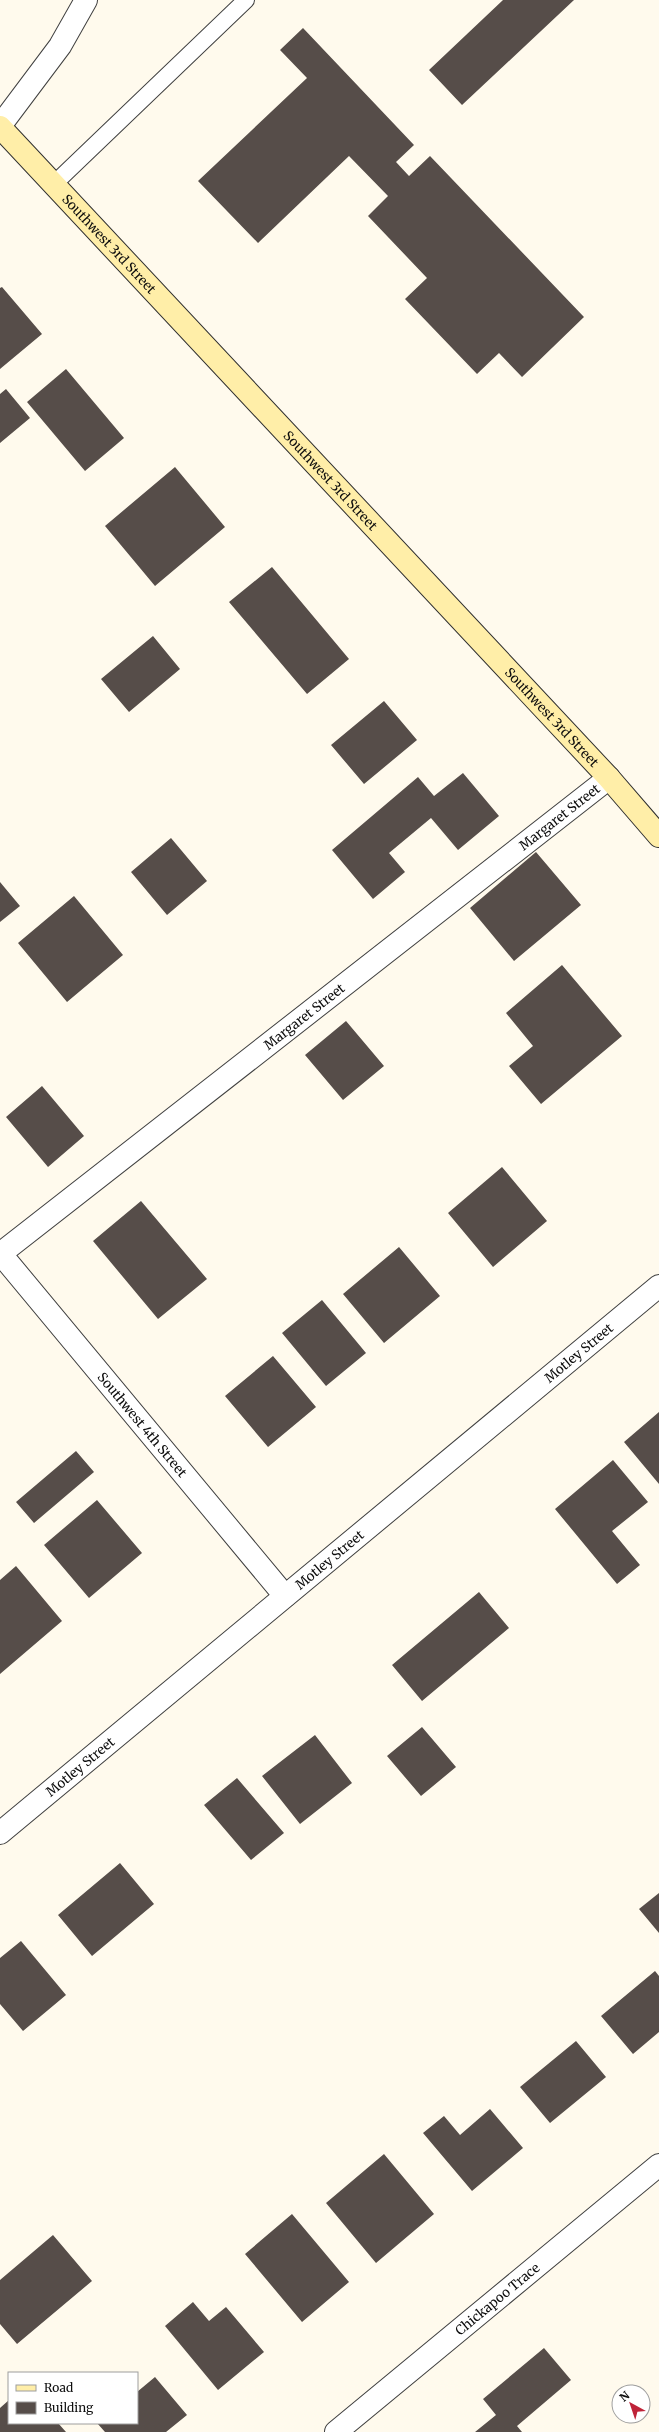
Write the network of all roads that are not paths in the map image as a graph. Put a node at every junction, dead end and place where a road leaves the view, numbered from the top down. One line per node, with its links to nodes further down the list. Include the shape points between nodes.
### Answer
1 (86, 0): 3 (street, via 60,46)
2 (246, 0): 4 (lane)
3 (0, 127): 4 (street, Southwest 3rd Street)
4 (54, 184): 5 (street, Southwest 3rd Street)
5 (609, 778): 6 (street, Southwest 3rd Street); 7 (street, Margaret Street)
6 (659, 836)
7 (0, 1254): 9 (street, Southwest 4th Street)
8 (659, 1286): 9 (street, Motley Street)
9 (285, 1596): 10 (street, Motley Street)
10 (0, 1833)
11 (659, 2165): 12 (street, Chickapoo Trace)
12 (344, 2430)

